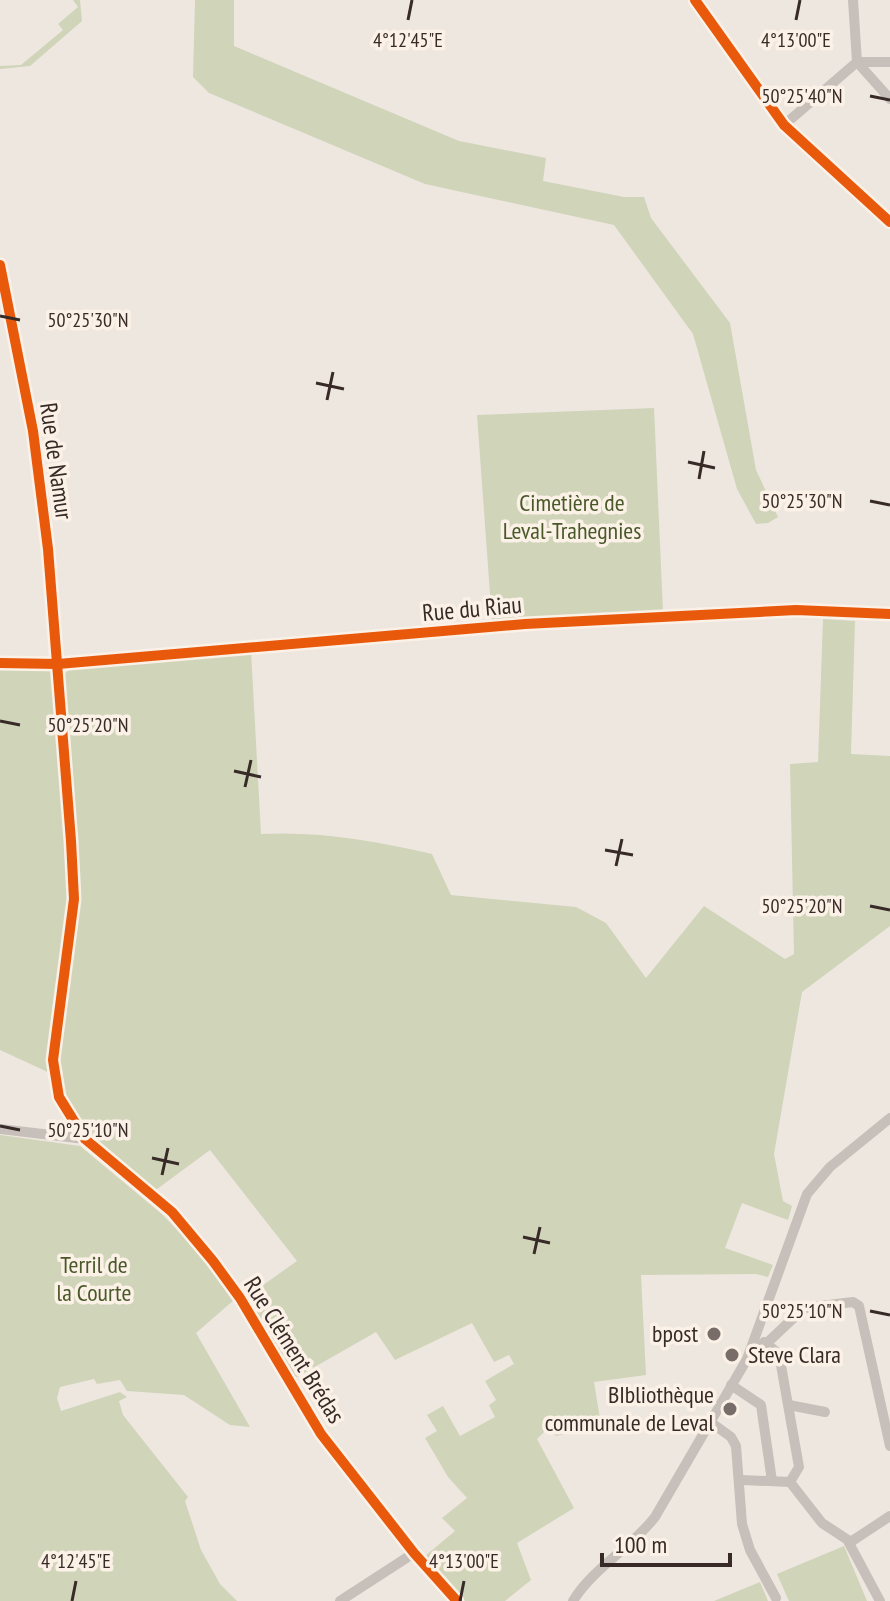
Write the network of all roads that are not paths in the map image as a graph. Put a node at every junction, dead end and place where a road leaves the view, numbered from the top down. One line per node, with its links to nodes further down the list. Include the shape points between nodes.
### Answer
1 (695, 0): 6 (street)
2 (853, 0): 3 (street)
3 (857, 62): 4 (street); 5 (street); 6 (street)
4 (890, 62)
5 (890, 99)
6 (784, 125): 7 (street)
7 (890, 222)
8 (0, 265): 11 (street, Rue de Namur, via 33,431)
9 (890, 614): 11 (street, Rue du Riau, via 796,610 525,624)
10 (0, 663): 11 (street, Rue du Riau)
11 (58, 664): 14 (street, Rue Clément Brédas, via 74,899 54,1082)
12 (890, 1118): 16 (street, via 824,1173 807,1194)
13 (0, 1129): 14 (street)
14 (85, 1139): 27 (street, Rue Clément Brédas, via 172,1212 213,1261 321,1434)
15 (764, 1342): 16 (street); 18 (street, via 779,1354); 21 (street, via 804,1308 853,1302 859,1306)
16 (753, 1347): 17 (street)
17 (731, 1385): 20 (street); 23 (street, via 761,1405)
18 (789, 1405): 19 (street); 24 (street, via 799,1467)
19 (825, 1412)
20 (709, 1421): 22 (street, via 731,1437); 31 (street, via 638,1540)
21 (890, 1446)
22 (741, 1480): 23 (street); 28 (street, via 741,1516 750,1550)
23 (772, 1481): 24 (street)
24 (790, 1482): 26 (street, via 822,1523)
25 (890, 1516): 26 (street)
26 (851, 1542): 32 (street, via 861,1572)
27 (414, 1553): 29 (street); 30 (street, Rue Clément Brédas)
28 (776, 1598)
29 (340, 1601)
30 (457, 1601)
31 (573, 1601)
32 (880, 1601)

